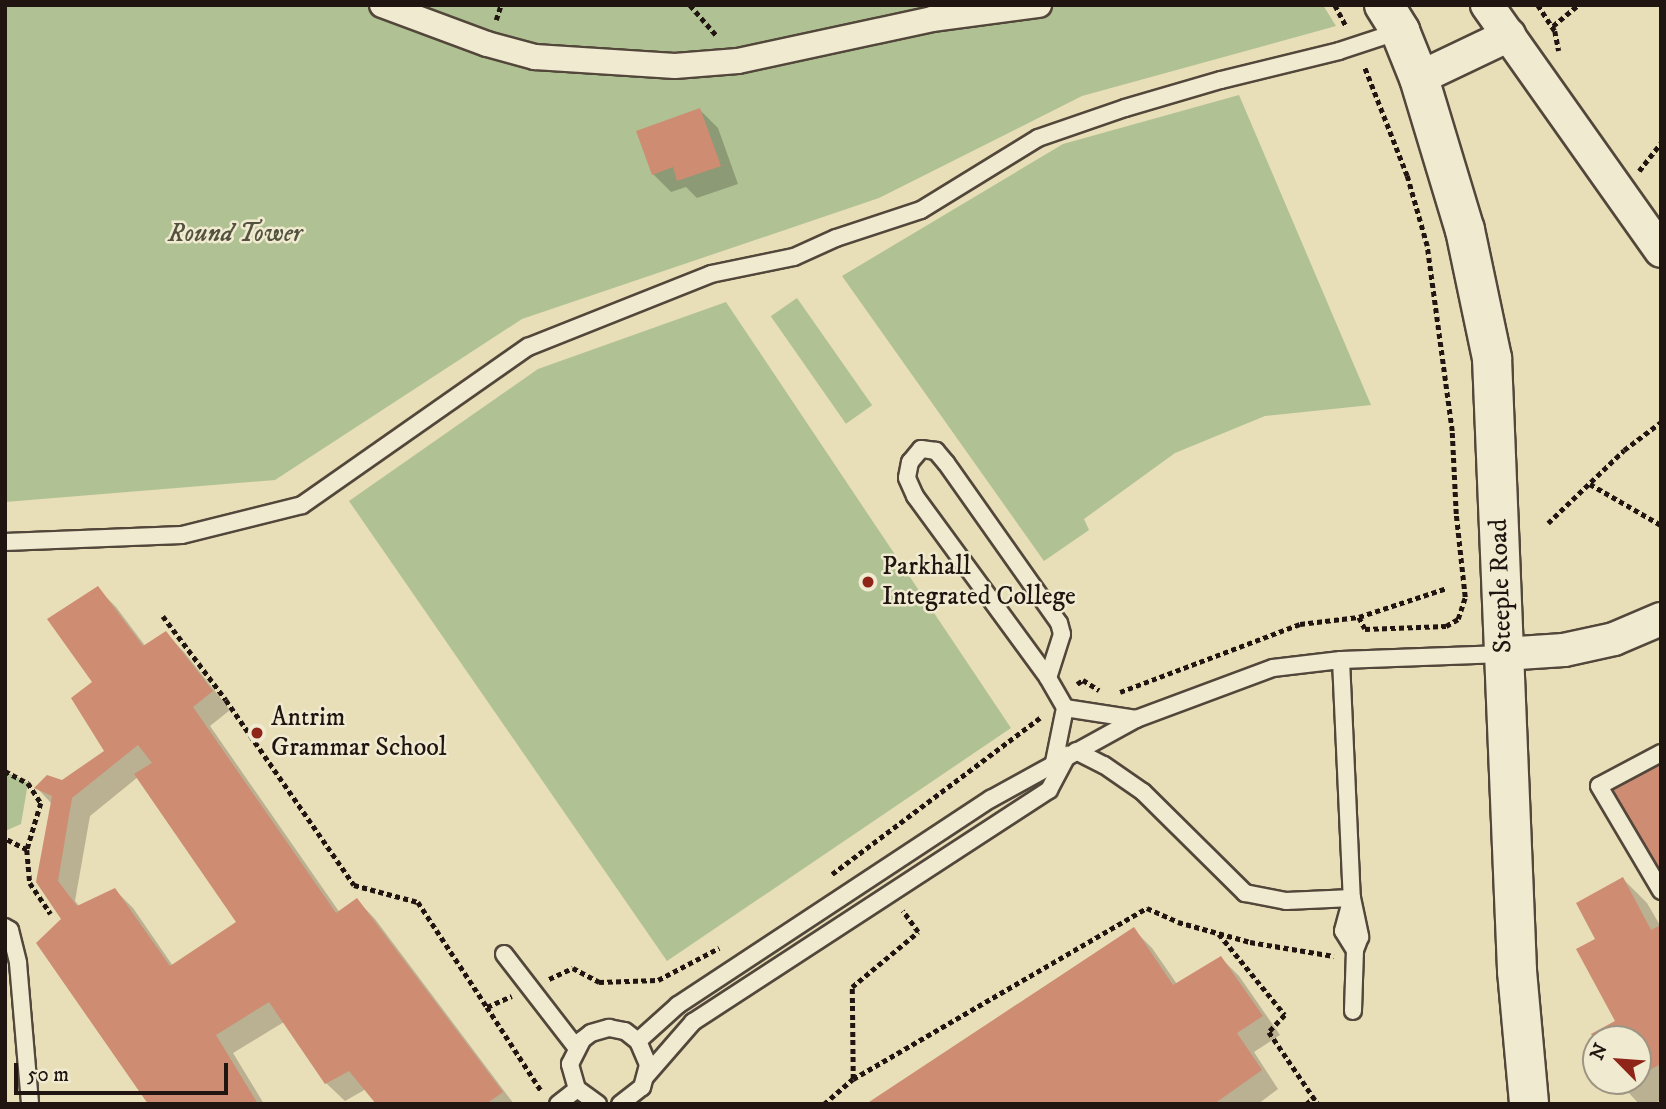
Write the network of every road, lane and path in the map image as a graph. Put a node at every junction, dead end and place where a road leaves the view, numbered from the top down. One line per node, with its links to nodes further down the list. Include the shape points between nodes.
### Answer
1 (382, 5): 11 (street, via 536,57 676,66)
2 (690, 5): 11 (path)
3 (1039, 5): 11 (street, via 932,19)
4 (1335, 5): 10 (path)
5 (1487, 5): 9 (street)
6 (1578, 5): 8 (path)
7 (1392, 18): 10 (lane); 12 (street, Steeple Road)
8 (1553, 26)
9 (1509, 35): 12 (street); 13 (street)
10 (1355, 45): 18 (lane, via 1221,79 1038,138 921,210 794,257 710,274 528,347 302,505 182,535); 21 (path, via 1407,176 1427,246 1452,431 1465,597 1458,619 1446,626 1365,629)
11 (738, 61)
12 (1419, 78): 23 (street, Steeple Road, via 1465,230 1492,358)
13 (1661, 251)
14 (1661, 422): 15 (path)
15 (1590, 484): 16 (path); 17 (path)
16 (1548, 523)
17 (1661, 525)
18 (5, 542)
19 (1447, 588): 21 (path)
20 (163, 616): 46 (path, via 354,885 418,902)
21 (1359, 617): 26 (path, via 1300,624)
22 (1661, 619): 23 (street, via 1614,639 1564,650)
23 (1503, 654): 24 (lane); 62 (street, Steeple Road, via 1517,971)
24 (1341, 660): 29 (lane, via 1273,668); 38 (lane)
25 (1048, 678): 25 (lane, via 915,496 907,478 910,462 920,449 936,451 946,463 1059,623 1062,634); 28 (lane)
26 (1118, 693)
27 (1105, 695): 28 (path, via 1083,680)
28 (1061, 702): 29 (lane); 31 (lane); 35 (path)
29 (1136, 719): 31 (lane)
30 (1661, 753): 36 (lane, via 1600,786)
31 (1066, 756): 37 (lane, via 1049,790); 38 (lane, via 1104,765 1143,792 1245,893 1286,901); 48 (lane, via 991,799 678,1005)
32 (5, 771): 34 (path, via 29,783 41,803)
33 (5, 839): 34 (path)
34 (27, 850): 39 (path, via 30,883)
35 (825, 879)
36 (1661, 891)
37 (890, 894): 50 (lane, via 693,1022); 51 (path, via 918,932 852,987)
38 (1352, 898): 44 (lane, via 1343,931)
39 (51, 914)
40 (5, 927): 54 (lane, via 18,963)
41 (1219, 933): 44 (path); 51 (path, via 1147,908); 53 (path, via 1285,1015 1269,1032)
42 (727, 943): 45 (path, via 658,980 599,982 573,968)
43 (504, 954): 45 (lane)
44 (1354, 955): 47 (lane)
45 (529, 988): 46 (path); 49 (lane)
46 (487, 1007): 55 (path)
47 (1353, 1011)
48 (638, 1041): 49 (lane, via 625,1031 601,1028); 50 (lane, via 646,1056)
49 (576, 1047): 52 (lane, via 570,1064)
50 (646, 1076): 58 (lane, via 634,1096)
51 (853, 1079): 59 (path)
52 (577, 1089): 56 (lane); 57 (lane)
53 (1315, 1097): 60 (path); 61 (path)
54 (30, 1104)
55 (550, 1104)
56 (558, 1104)
57 (598, 1104)
58 (620, 1104)
59 (824, 1104)
60 (1306, 1104)
61 (1318, 1104)
62 (1529, 1104)

